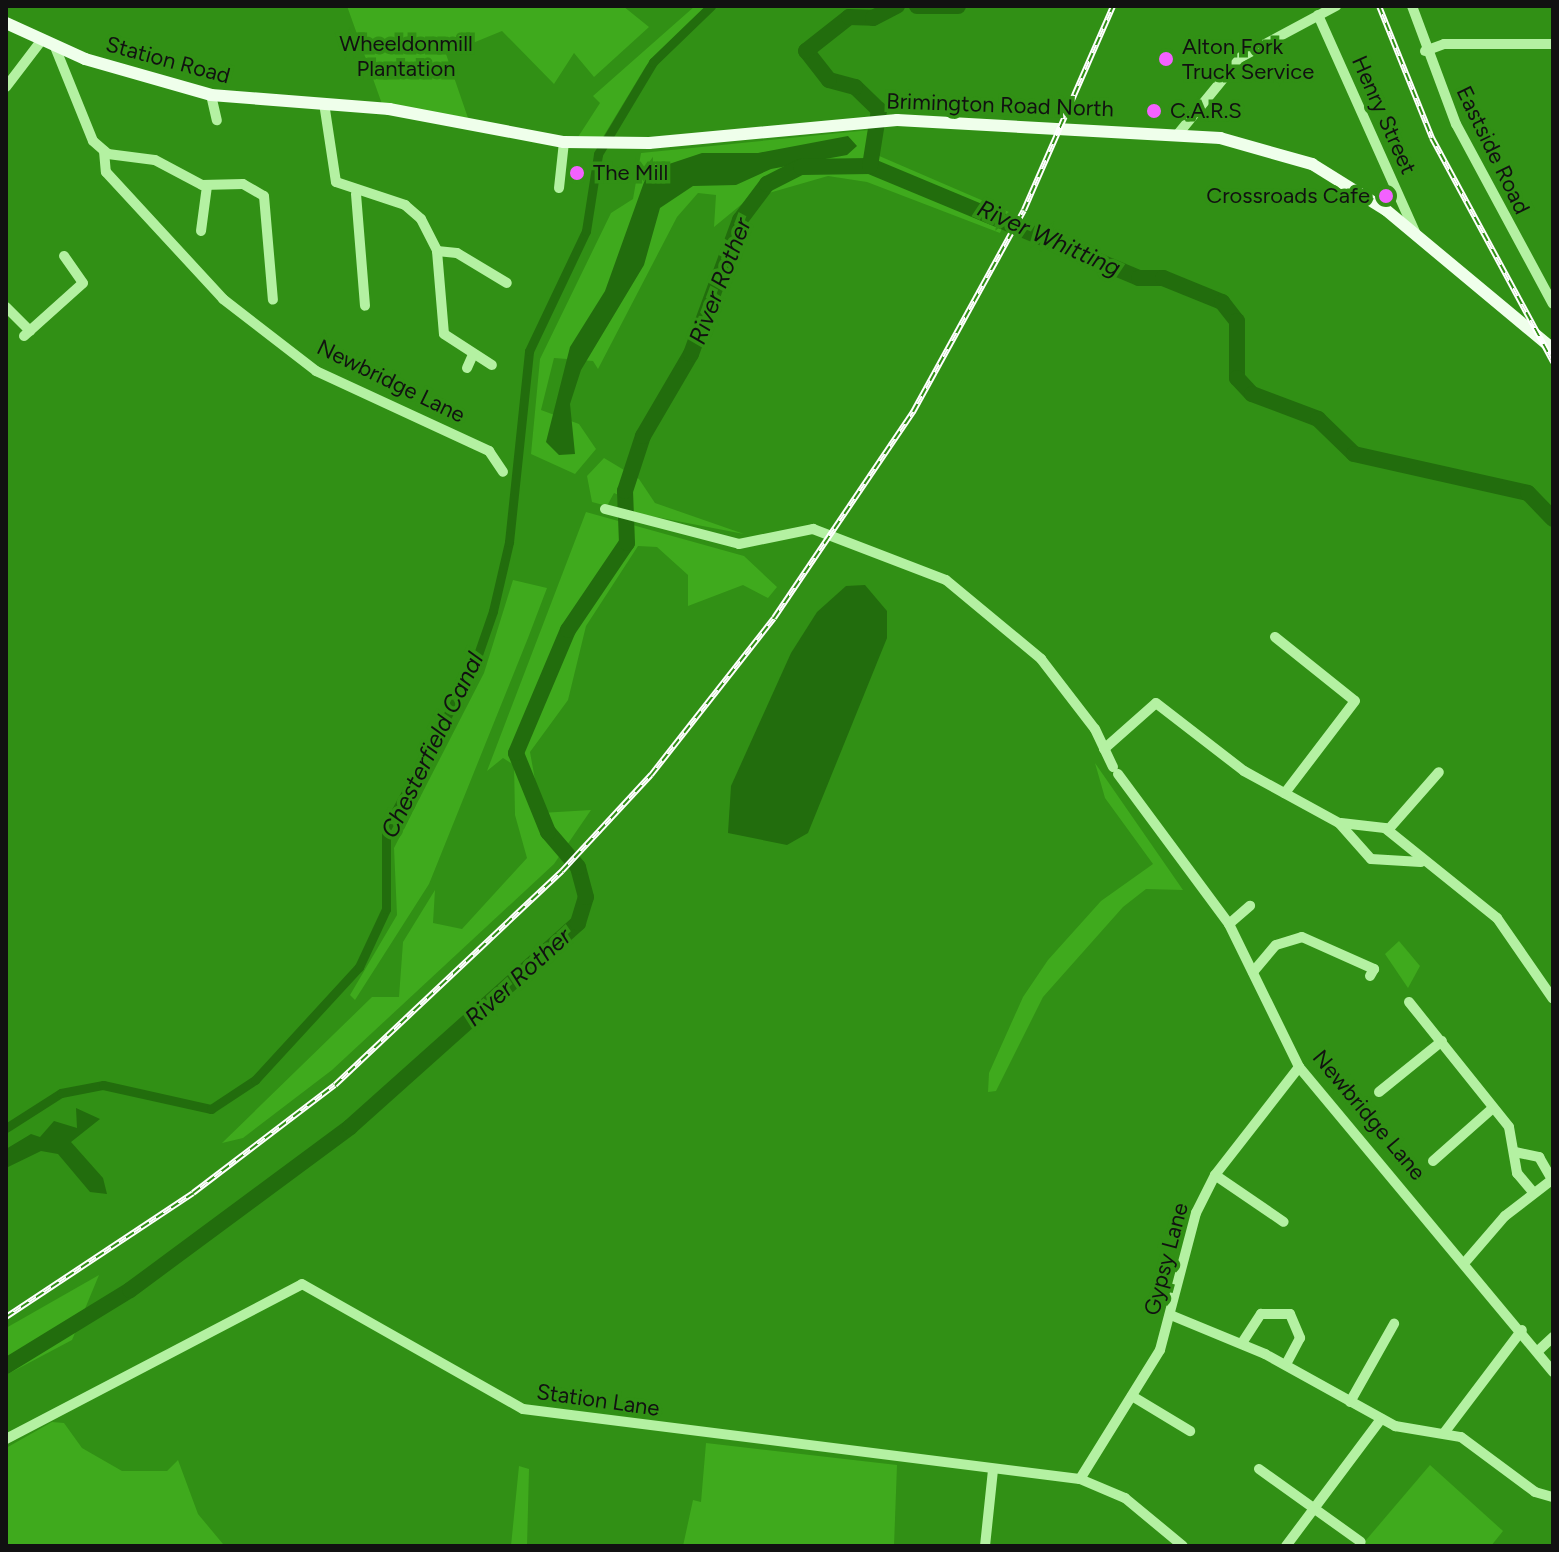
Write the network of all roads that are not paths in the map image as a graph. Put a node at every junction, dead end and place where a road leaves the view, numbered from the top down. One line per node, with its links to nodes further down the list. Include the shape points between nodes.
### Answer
1 (1336, 6): 3 (street)
2 (1412, 6): 8 (street, Eastside Road)
3 (1318, 15): 14 (street, via 1241,57); 21 (street, Henry Street)
4 (6, 23): 5 (main road, Station Road)
5 (41, 41): 7 (main road, Station Road); 9 (street)
6 (1553, 44): 8 (street, via 1444,44)
7 (55, 47): 10 (main road, Station Road); 16 (street, Newbridge Lane)
8 (1425, 51): 28 (street, Eastside Road, via 1489,194)
9 (6, 87)
10 (211, 95): 11 (main road, Station Road); 12 (street)
11 (324, 103): 15 (main road, Station Road); 19 (street, via 329,169)
12 (217, 120)
13 (715, 134): 14 (main road, Brimington Road North, via 897,120); 15 (main road, Station Road, via 609,145)
14 (1178, 134): 21 (main road, Brimington Road North, via 1312,164)
15 (564, 142): 18 (street)
16 (106, 153): 17 (street, via 155,160); 35 (street, Newbridge Lane, via 106,172 223,299 316,371 489,451)
17 (207, 186): 20 (street); 27 (street, via 243,184 264,196)
18 (559, 188)
19 (356, 194): 22 (street, via 405,205 428,228); 29 (street)
20 (201, 231)
21 (1415, 232): 31 (main road, Brimington Road North)
22 (437, 251): 24 (street); 32 (street, via 444,334)
23 (64, 256): 30 (street, via 83,283 27,333)
24 (489, 272): 25 (street); 26 (street)
25 (507, 283)
26 (481, 285)
27 (273, 300)
28 (1553, 304)
29 (365, 306)
30 (6, 307)
31 (1553, 349)
32 (472, 357): 33 (street); 34 (street)
33 (492, 365)
34 (467, 368)
35 (503, 472)
36 (605, 509): 38 (street, Newbridge Lane, via 739,544 813,529 946,580 1041,659)
37 (1275, 637): 40 (street, via 1355,701)
38 (1104, 749): 40 (street, via 1156,703); 48 (street, Newbridge Lane)
39 (1439, 772): 43 (street)
40 (1285, 793): 41 (street)
41 (1339, 823): 42 (street); 44 (street)
42 (1372, 827): 43 (street); 44 (street)
43 (1391, 834): 45 (street); 46 (street)
44 (1361, 848): 45 (street, via 1371,859)
45 (1386, 858): 46 (street)
46 (1421, 862): 51 (street, via 1497,918)
47 (1250, 906): 48 (street)
48 (1229, 924): 49 (street, Newbridge Lane)
49 (1253, 972): 50 (street, via 1276,945 1302,937 1374,969); 54 (street, Newbridge Lane)
50 (1370, 976)
51 (1553, 999)
52 (1409, 1002): 53 (street)
53 (1442, 1041): 55 (street); 56 (street)
54 (1299, 1067): 59 (street, Gypsy Lane); 63 (street, Newbridge Lane)
55 (1379, 1092)
56 (1493, 1108): 57 (street, via 1509,1127); 58 (street)
57 (1515, 1152): 60 (street, via 1539,1157); 61 (street, via 1517,1173)
58 (1433, 1161)
59 (1215, 1175): 62 (street); 64 (street, Gypsy Lane, via 1187,1243)
60 (1552, 1179): 61 (street)
61 (1534, 1193): 63 (street)
62 (1284, 1222)
63 (1467, 1260): 66 (street, Newbridge Lane)
64 (1173, 1316): 68 (street); 72 (street, Gypsy Lane)
65 (1394, 1324): 73 (street)
66 (1522, 1330): 69 (street, Newbridge Lane); 76 (street)
67 (1553, 1337): 69 (street)
68 (1242, 1343): 70 (street); 70 (street, via 1261,1314 1290,1314 1300,1338)
69 (1538, 1351): 71 (street, Newbridge Lane)
70 (1286, 1364): 73 (street)
71 (1553, 1372)
72 (1132, 1396): 75 (street); 80 (street, Gypsy Lane)
73 (1350, 1402): 74 (street)
74 (1381, 1419): 76 (street); 82 (street)
75 (1190, 1431)
76 (1444, 1433): 81 (street)
77 (6, 1439): 79 (street, Station Lane, via 302,1284 523,1409)
78 (1259, 1469): 82 (street)
79 (993, 1470): 80 (street, Station Lane); 84 (street)
80 (1080, 1479): 85 (street, Station Lane, via 1125,1498)
81 (1553, 1497)
82 (1316, 1508): 83 (street); 86 (street)
83 (1361, 1542)
84 (985, 1546)
85 (1183, 1546)
86 (1286, 1546)

